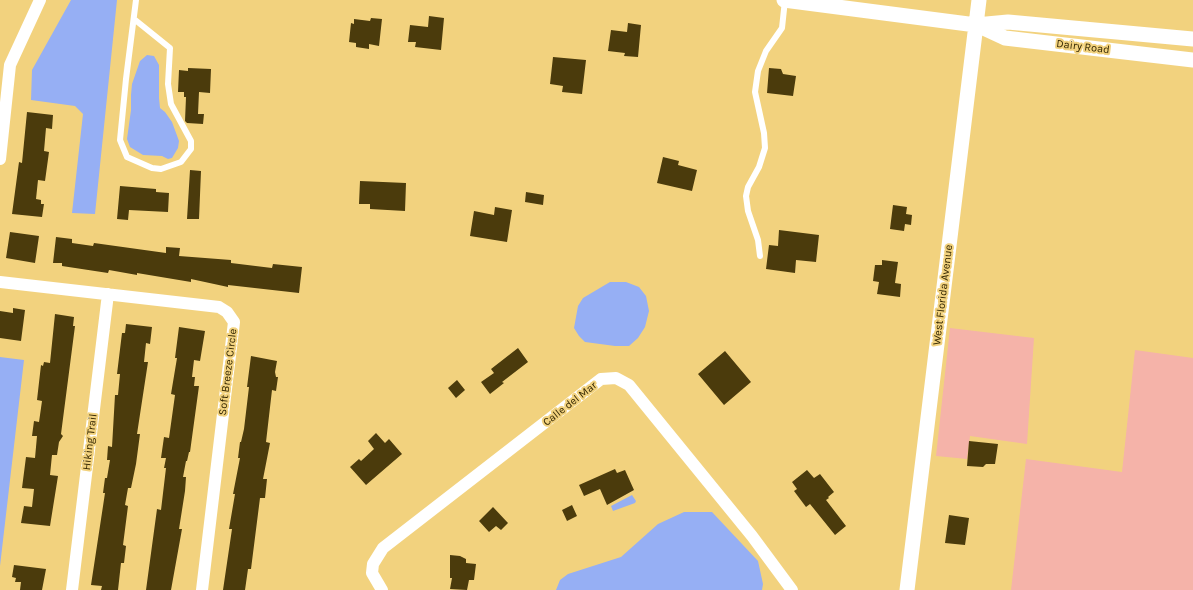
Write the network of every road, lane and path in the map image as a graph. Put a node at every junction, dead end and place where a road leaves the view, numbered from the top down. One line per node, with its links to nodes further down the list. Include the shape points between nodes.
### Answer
1 (40, 0): 9 (street, via 10,65)
2 (136, 0): 5 (lane)
3 (785, 0): 6 (street, Dairy Road); 10 (lane, via 782,28 766,51 758,71 755,92 765,148 746,196)
4 (979, 0): 6 (street, West Florida Avenue)
5 (134, 19): 5 (lane, via 120,140 127,157 152,168 161,169 181,162 191,149 191,141 171,104 168,84 170,48)
6 (976, 25): 7 (street, Dairy Road, via 1008,22); 8 (street, Dairy Road, via 1005,38); 17 (street, West Florida Avenue)
7 (1193, 39)
8 (1193, 60)
9 (0, 159)
10 (760, 256)
11 (0, 282): 12 (street, Soft Breeze Circle)
12 (108, 294): 13 (street, Hiking Trail); 14 (street, Soft Breeze Circle, via 219,307 227,312 234,322)
13 (72, 590)
14 (202, 590)
15 (382, 590): 16 (street, Calle del Mar, via 372,573 372,564 383,548 601,379 616,378 629,385 752,536)
16 (792, 590)
17 (907, 590)

